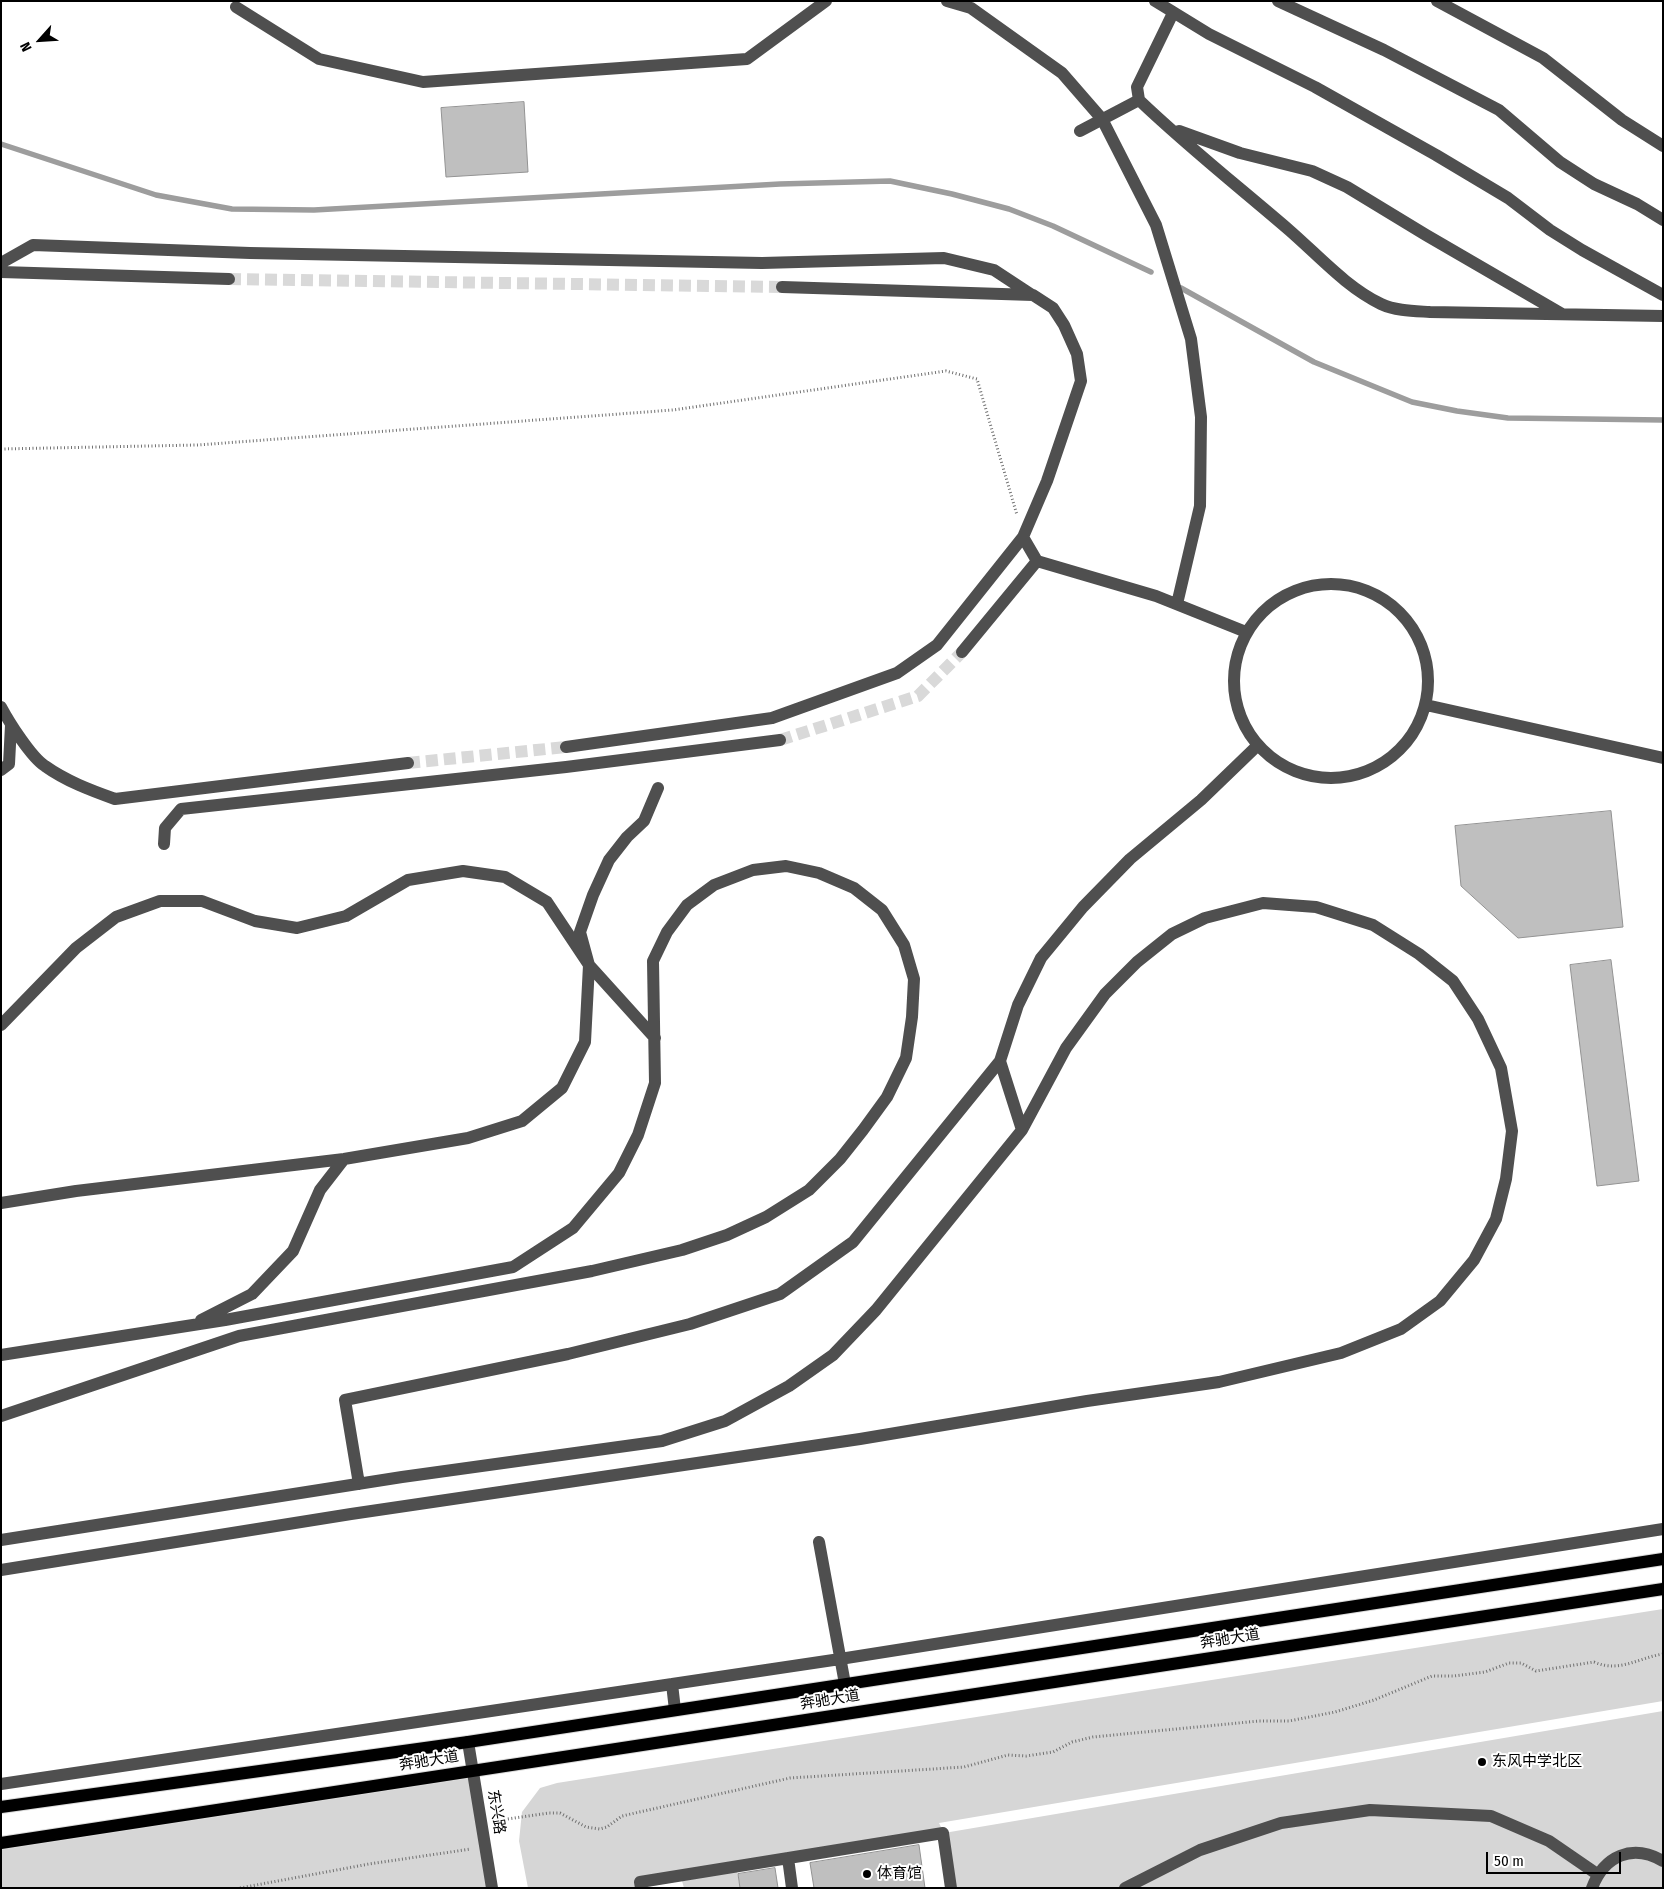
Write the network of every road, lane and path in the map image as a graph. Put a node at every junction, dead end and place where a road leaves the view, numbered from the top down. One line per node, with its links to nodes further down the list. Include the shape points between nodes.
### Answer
1 (826, 1): 6 (street, via 747,59 422,82 318,58)
2 (946, 1): 9 (street, via 971,8 1062,73)
3 (1155, 1): 7 (street)
4 (1278, 1): 13 (street, via 1384,50 1499,110 1560,162)
5 (1437, 1): 12 (street, via 1543,58 1622,120)
6 (236, 7)
7 (1174, 13): 8 (street, via 1137,87); 19 (street, via 1436,155 1508,198 1582,250)
8 (1140, 100): 9 (street); 10 (street)
9 (1102, 120): 11 (street); 25 (street, via 1156,225 1191,339 1201,417 1200,506)
10 (1171, 128): 20 (street, via 1240,153 1312,171 1347,187); 20 (street, via 1343,279 1382,305 1430,312)
11 (1080, 131)
12 (1663, 146)
13 (1663, 220)
14 (1, 264): 18 (street, via 33,246 762,263 944,258 994,270)
15 (1, 272): 16 (street)
16 (229, 279)
17 (782, 287): 18 (street)
18 (1033, 295): 23 (street, via 1053,308 1064,325 1077,354 1081,381 1048,481)
19 (1663, 295)
20 (1562, 314): 21 (street)
21 (1663, 316)
22 (1, 449): 23 (path, via 197,445 673,410 946,371 977,379)
23 (1023, 537): 24 (street); 33 (street, via 937,645 897,673 772,718)
24 (1037, 561): 25 (street); 27 (street)
25 (1177, 604): 26 (street)
26 (1246, 632): 28 (street, via 1259,614 1289,592 1323,583 1355,586 1388,602 1417,634 1428,673); 32 (street, via 1236,657 1236,705)
27 (962, 652)
28 (1426, 705): 32 (street, via 1406,744 1382,766 1350,778 1318,779 1290,771); 34 (street)
29 (1, 707): 30 (street)
30 (11, 725): 36 (street, via 9,764); 37 (street, via 43,765 84,788 115,799)
31 (780, 740): 39 (street)
32 (1257, 746): 44 (street, via 1201,800 1130,859 1083,907 1041,958 1018,1005)
33 (566, 747)
34 (1663, 758)
35 (408, 763): 37 (street)
36 (1, 770)
37 (210, 787): 39 (street)
38 (658, 788): 41 (street, via 644,821 609,860 593,895 580,932)
39 (181, 809): 40 (street, via 165,828)
40 (164, 844)
41 (589, 965): 42 (street, via 547,902 505,877 463,871 408,880 346,916 297,928 255,921 202,900 160,901 116,917 76,948); 43 (street); 46 (street, via 585,1042 562,1088 522,1121 468,1138)
42 (1, 1025)
43 (655, 1038): 48 (street, via 655,1083 638,1135 619,1174 573,1228 513,1267); 50 (street, via 653,960 667,932 687,905 714,885 753,870 786,866 819,873 854,888 882,910 904,945 914,979 912,1017 906,1058 887,1097 840,1159 809,1190 759,1221 682,1250 592,1272 239,1336)
44 (1000, 1060): 45 (street); 51 (street, via 854,1242 780,1294 690,1324 587,1350 345,1400)
45 (1022, 1130): 51 (street, via 876,1310 833,1355 789,1386 725,1421 662,1440); 56 (street, via 1066,1048 1105,994 1137,962 1172,934 1205,918 1262,903 1316,907 1373,925 1420,954 1453,981 1478,1019 1501,1068 1512,1131 1506,1179 1496,1219 1474,1260 1440,1300 1401,1329 1341,1353 1219,1382)
46 (344, 1159): 47 (street); 48 (street, via 320,1190 293,1251 252,1294)
47 (1, 1202)
48 (190, 1325): 49 (street)
49 (1, 1355)
50 (1, 1416)
51 (359, 1484): 53 (street)
52 (1663, 1528): 59 (street)
53 (1, 1540)
54 (819, 1542): 59 (street)
55 (1663, 1559): 61 (main road, 奔驰大道)
56 (1, 1570)
57 (1663, 1589): 64 (main road, 奔驰大道)
58 (1663, 1654): 67 (path, via 1618,1667 1594,1662 1536,1671 1520,1663 1509,1663 1485,1672 1432,1676 1359,1705 1289,1721 1092,1737 1052,1752 1008,1755 964,1767 790,1778 622,1816 600,1829 560,1813)
59 (840, 1659): 60 (street); 61 (street)
60 (672, 1684): 62 (street); 65 (street)
61 (845, 1684): 62 (main road, 奔驰大道)
62 (675, 1710): 63 (main road, 奔驰大道)
63 (468, 1742): 64 (street, 东兴路); 66 (main road, 奔驰大道)
64 (473, 1771): 67 (street, 东兴路); 68 (main road, 奔驰大道)
65 (1, 1784)
66 (1, 1807)
67 (481, 1822): 69 (street, 东兴路)
68 (1, 1843)
69 (485, 1846): 73 (path); 74 (street, 东兴路)
70 (788, 1858): 75 (street, via 640,1882); 76 (street); 77 (street, via 943,1833)
71 (1663, 1861): 72 (street, via 1638,1852 1622,1855 1608,1862)
72 (1597, 1874): 78 (street, via 1549,1841 1492,1816 1370,1810 1281,1823 1200,1850); 79 (street)
73 (240, 1888)
74 (492, 1888)
75 (641, 1888)
76 (792, 1888)
77 (951, 1888)
78 (1125, 1888)
79 (1592, 1888)

